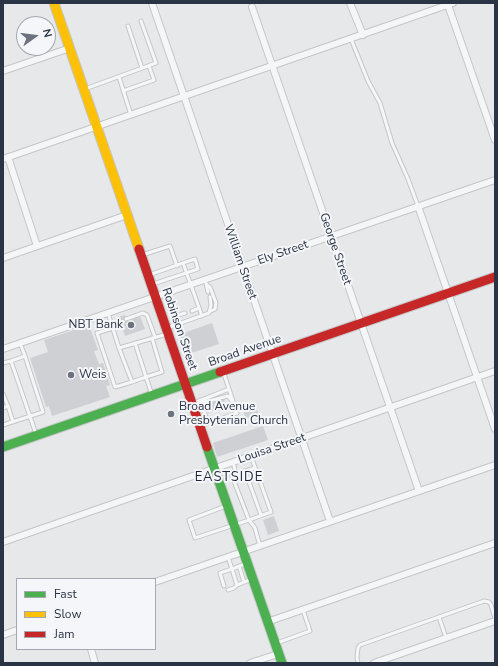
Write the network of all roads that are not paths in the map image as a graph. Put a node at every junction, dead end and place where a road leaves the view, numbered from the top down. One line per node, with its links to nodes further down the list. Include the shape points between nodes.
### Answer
1 (54, 3): 10 (street, Robinson Street)
2 (152, 3): 18 (street, William Street)
3 (350, 3): 8 (street)
4 (451, 4): 8 (street); 21 (street)
5 (252, 7): 12 (street, George Street)
6 (141, 21): 11 (lane, via 156,63)
7 (128, 26): 13 (lane)
8 (363, 35): 9 (street)
9 (351, 39): 12 (street); 24 (lane, via 380,103 392,143)
10 (70, 48): 14 (street); 16 (street, Robinson Street)
11 (149, 66): 13 (lane); 17 (lane, via 154,80)
12 (272, 66): 18 (street); 26 (street, George Street)
13 (142, 68): 15 (lane)
14 (3, 71)
15 (119, 77): 16 (lane); 17 (lane)
16 (84, 89): 20 (street, Robinson Street)
17 (123, 91): 19 (lane)
18 (183, 97): 19 (street); 32 (street, William Street)
19 (131, 115): 20 (street)
20 (97, 127): 22 (street); 25 (street, Robinson Street)
21 (495, 140)
22 (5, 158): 27 (street)
23 (495, 180): 24 (street, Ely Street)
24 (418, 206): 26 (street, Ely Street); 39 (street)
25 (127, 215): 27 (street); 28 (street, Robinson Street)
26 (331, 236): 32 (street, Ely Street); 51 (street, George Street)
27 (37, 246): 29 (street)
28 (141, 256): 31 (lane, via 170,246); 35 (street, Robinson Street)
29 (3, 258)
30 (183, 264): 31 (lane); 33 (lane); 33 (lane, via 195,259 198,269)
31 (177, 266): 35 (lane)
32 (242, 267): 36 (street, Ely Street); 59 (street, William Street)
33 (186, 273): 35 (lane); 37 (lane)
34 (495, 277): 39 (street, Broad Avenue)
35 (149, 280): 40 (street, Robinson Street)
36 (206, 282): 37 (street, Ely Street); 38 (lane); 44 (lane, via 216,303 215,308)
37 (192, 284): 40 (street, Ely Street); 42 (lane)
38 (208, 292)
39 (448, 294): 51 (street, Broad Avenue); 66 (street)
40 (155, 297): 45 (street, Ely Street); 53 (street, Robinson Street)
41 (210, 297): 44 (lane)
42 (200, 308): 43 (lane); 47 (lane)
43 (192, 311)
44 (209, 312): 47 (lane)
45 (108, 313): 50 (lane); 55 (street, Ely Street)
46 (185, 313): 53 (lane, via 179,315)
47 (202, 316): 53 (lane)
48 (126, 319): 54 (lane, via 143,313 148,316)
49 (120, 321): 50 (lane)
50 (111, 324): 52 (lane)
51 (361, 324): 59 (street, Broad Avenue); 76 (street, George Street)
52 (113, 328): 57 (lane); 67 (lane, via 97,334 115,387)
53 (169, 329): 54 (lane); 68 (street, Robinson Street)
54 (153, 338): 56 (lane); 65 (lane, via 162,372)
55 (20, 343): 58 (street, Ely Street); 60 (lane)
56 (135, 343): 57 (lane); 65 (lane)
57 (119, 348): 67 (lane)
58 (3, 349)
59 (272, 354): 63 (street, Broad Avenue); 83 (street, William Street)
60 (25, 356): 61 (lane); 77 (lane, via 43,412)
61 (11, 361): 62 (lane); 77 (lane)
62 (3, 364)
63 (223, 371): 68 (street, Broad Avenue); 69 (lane)
64 (495, 371): 66 (street, Louisa Street)
65 (146, 377): 67 (lane); 71 (lane)
66 (477, 378): 76 (street, Louisa Street); 81 (street)
67 (132, 382)
68 (185, 385): 71 (street, Broad Avenue); 72 (street, Robinson Street)
69 (229, 389): 72 (lane); 75 (lane)
70 (3, 394): 73 (lane)
71 (153, 396): 82 (street, Broad Avenue)
72 (197, 401): 75 (lane, via 205,402 228,396); 80 (street, Robinson Street)
73 (8, 406): 74 (lane); 78 (lane)
74 (3, 408)
75 (236, 408): 80 (lane, via 237,413)
76 (390, 408): 83 (street, Louisa Street); 92 (street, George Street)
77 (30, 416): 78 (lane); 82 (lane)
78 (13, 422): 79 (lane)
79 (3, 425)
80 (204, 425): 88 (street, Robinson Street)
81 (495, 429)
82 (36, 436): 84 (street, Broad Avenue)
83 (302, 439): 85 (street, Louisa Street); 96 (street, William Street)
84 (3, 447)
85 (251, 456): 86 (street, Louisa Street); 89 (lane)
86 (233, 462): 88 (street, Louisa Street); 91 (lane)
87 (495, 465): 92 (street)
88 (214, 468): 93 (street, Robinson Street); 98 (street, Louisa Street)
89 (255, 468): 90 (lane); 94 (lane, via 271,512)
90 (245, 471): 91 (lane); 94 (lane)
91 (236, 474): 95 (lane, via 232,476)
92 (419, 491): 96 (street)
93 (227, 506): 97 (street, Robinson Street); 97 (lane, via 189,520 196,538)
94 (261, 515): 95 (lane)
95 (249, 520): 97 (lane); 100 (lane, via 255,528)
96 (330, 521): 100 (street)
97 (234, 524): 101 (street, Robinson Street)
98 (3, 542)
99 (495, 543): 110 (street)
100 (260, 546): 101 (street)
101 (243, 552): 102 (street); 103 (street, Robinson Street)
102 (228, 557): 104 (lane); 106 (street)
103 (243, 565): 104 (lane); 105 (street, Robinson Street)
104 (232, 569): 107 (lane); 108 (lane, via 220,573)
105 (248, 581): 107 (lane); 113 (street, Robinson Street)
106 (156, 582)
107 (237, 585): 109 (lane)
108 (224, 586)
109 (228, 590)
110 (303, 610): 113 (street); 117 (lane, via 310,631)
111 (439, 617): 112 (lane, via 484,601 491,604); 116 (lane); 123 (lane, via 360,645)
112 (495, 620): 116 (street)
113 (267, 622): 117 (street, Robinson Street)
114 (16, 630): 115 (street)
115 (3, 635)
116 (446, 638): 124 (street)
117 (275, 644): 119 (street, Robinson Street)
118 (91, 650): 120 (street)
119 (278, 654): 121 (street); 122 (street, Robinson Street)
120 (95, 663)
121 (250, 663)
122 (282, 663)
123 (358, 663)
124 (374, 663)

